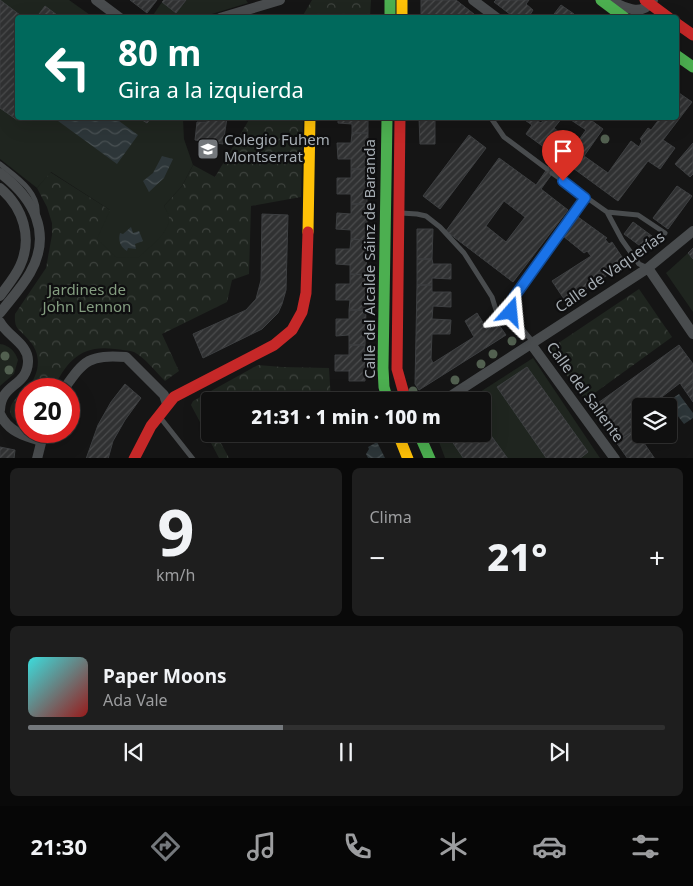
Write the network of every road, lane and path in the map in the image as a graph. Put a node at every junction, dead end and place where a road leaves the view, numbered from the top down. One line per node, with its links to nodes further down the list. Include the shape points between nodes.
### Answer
1 (96, 0): 9 (street)
2 (280, 0): 10 (street)
3 (390, 0): 11 (street)
4 (402, 0): 12 (street)
5 (473, 0): 13 (street)
6 (601, 0): 14 (street)
7 (608, 0): 8 (street, via 635,10 646,8)
8 (650, 1): 15 (street)
9 (116, 15)
10 (230, 15)
11 (390, 15)
12 (402, 15)
13 (493, 15)
14 (621, 15)
15 (666, 15)
16 (679, 25): 17 (street)
17 (693, 35)
18 (679, 57): 19 (street)
19 (693, 67)
20 (310, 120): 46 (street, via 306,292 302,312 292,330 274,345 197,384)
21 (387, 120): 43 (street, Calle del Alcalde Sáinz de Baranda)
22 (400, 120): 31 (street, Calle del Alcalde Sáinz de Baranda)
23 (492, 120): 25 (lane, via 504,137)
24 (0, 164): 32 (lane, via 29,189 38,208)
25 (547, 169)
26 (0, 173): 32 (street, via 28,200)
27 (552, 173): 29 (lane)
28 (0, 188): 36 (street, via 15,203 25,234 20,267)
29 (585, 198): 30 (lane); 38 (lane, via 514,297 511,312)
30 (607, 212): 34 (lane, via 638,215); 35 (lane, via 639,264)
31 (398, 213): 38 (lane, via 418,214 433,221 464,254 492,297 496,310 512,326); 44 (street, Calle del Alcalde Sáinz de Baranda, via 398,369)
32 (37, 218): 37 (street, via 40,237 35,262)
33 (693, 231): 35 (street, Calle de Vaquerías)
34 (664, 233)
35 (648, 268): 40 (street); 41 (street, Calle de Vaquerías)
36 (0, 296)
37 (0, 313)
38 (520, 325): 41 (lane)
39 (1, 327): 47 (street, via 23,348 28,362 20,381 5,391)
40 (693, 334)
41 (532, 343): 45 (street, Calle de Vaquerías); 58 (street, Calle del Saliente)
42 (72, 378): 46 (street, via 93,358 126,357 164,395)
43 (385, 392)
44 (404, 392)
45 (457, 392)
46 (167, 404): 48 (street)
47 (0, 412): 49 (street)
48 (158, 416): 54 (street); 55 (lane)
49 (15, 432)
50 (401, 442): 56 (street)
51 (423, 442): 57 (street)
52 (40, 443): 53 (street)
53 (37, 458)
54 (134, 458)
55 (193, 458)
56 (407, 458)
57 (430, 458)
58 (615, 458)

